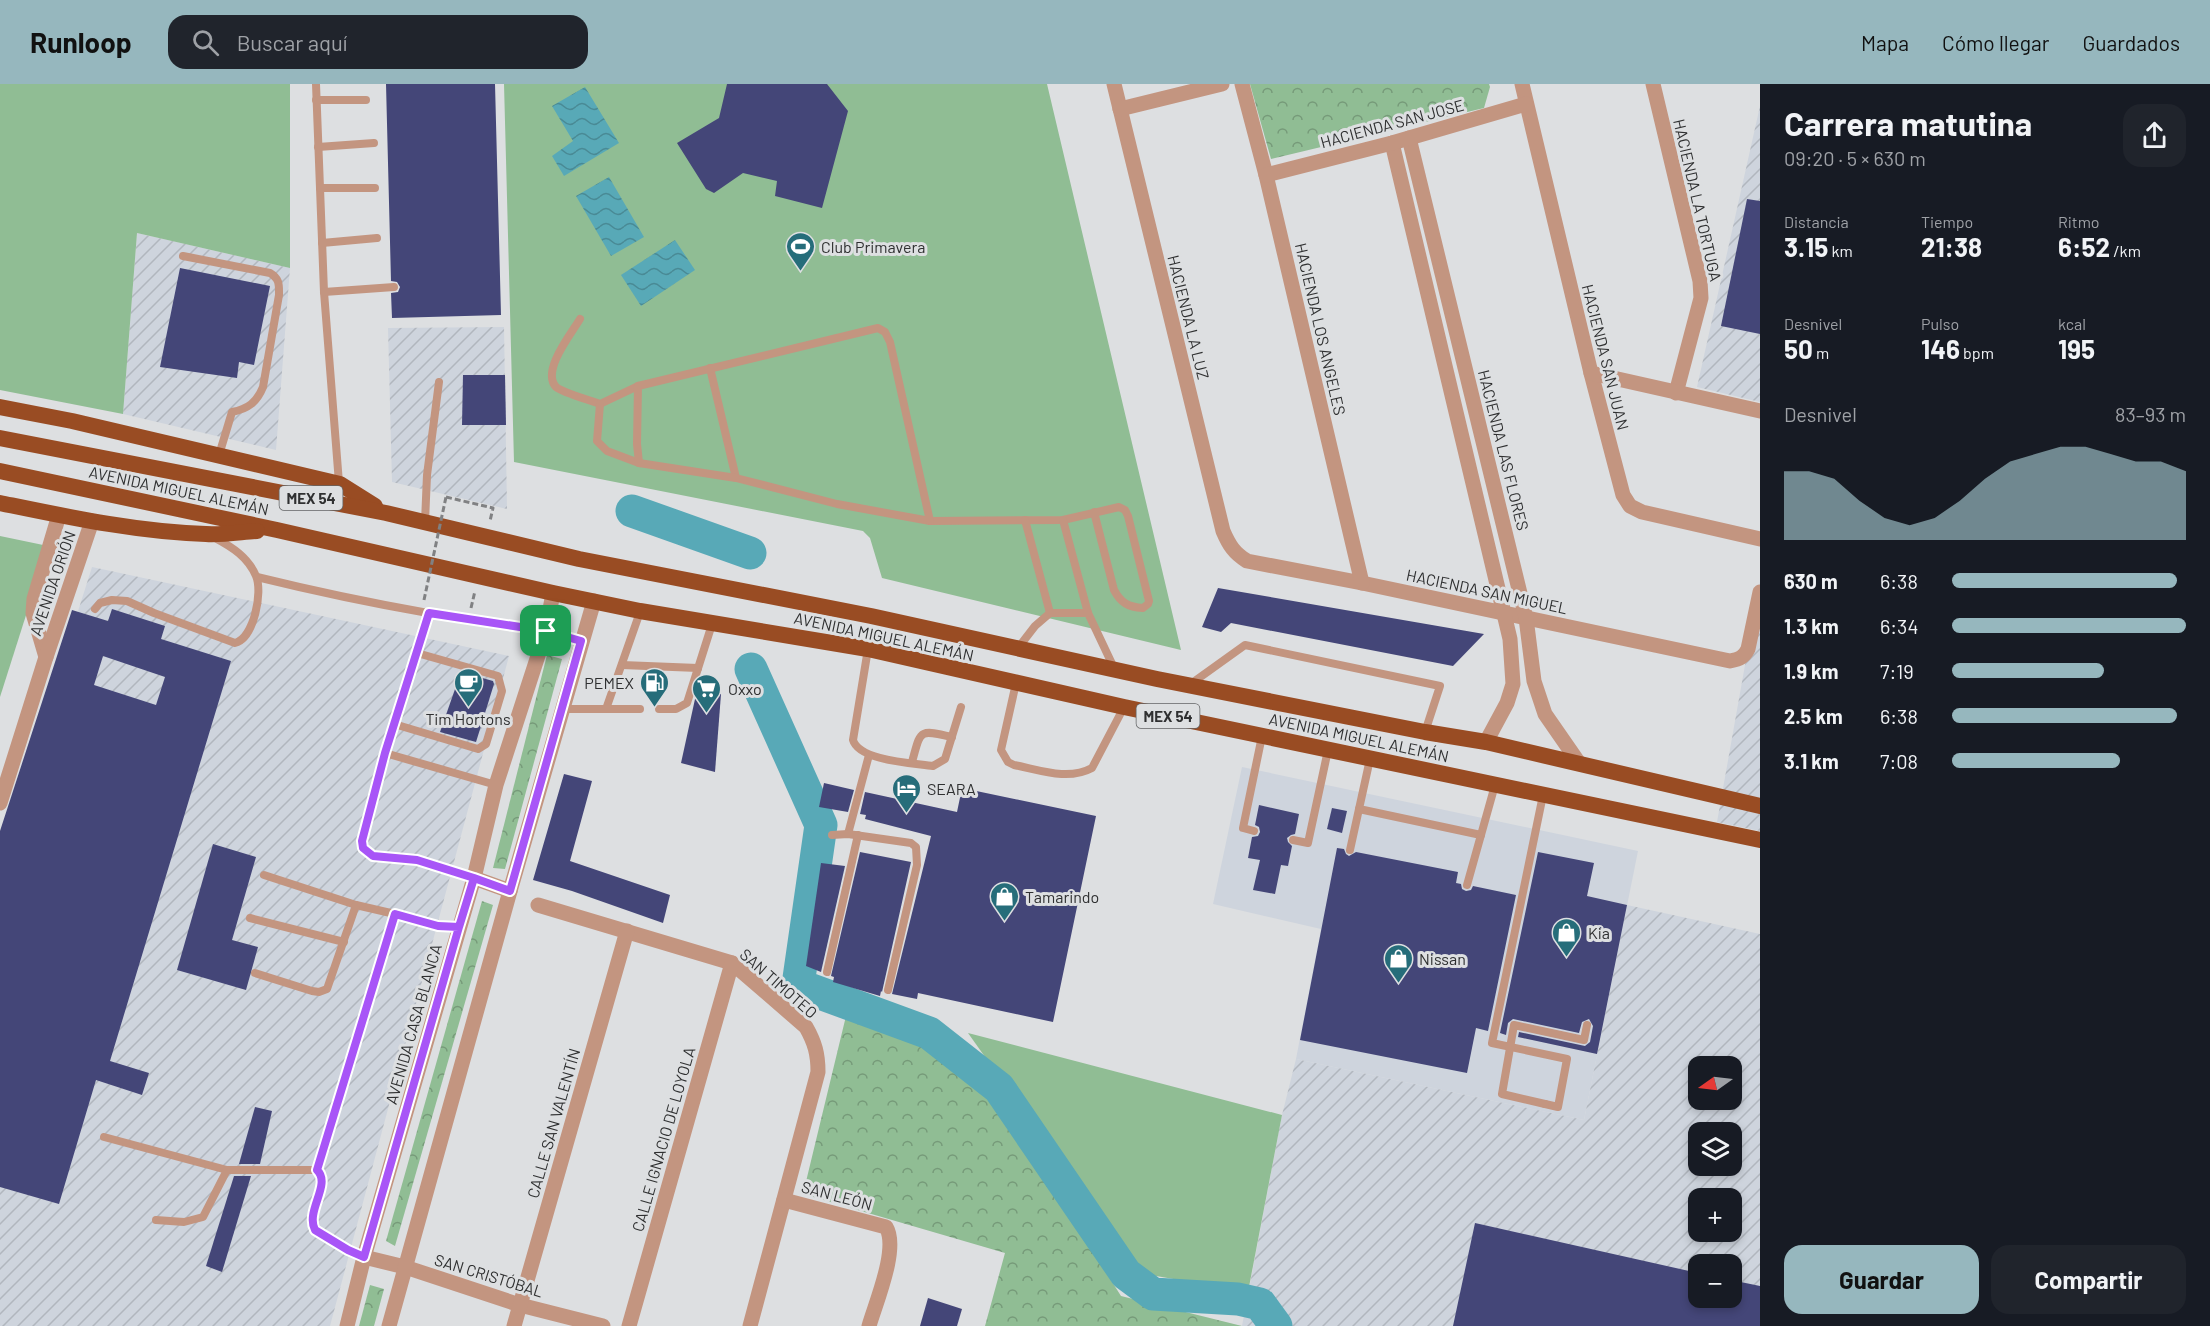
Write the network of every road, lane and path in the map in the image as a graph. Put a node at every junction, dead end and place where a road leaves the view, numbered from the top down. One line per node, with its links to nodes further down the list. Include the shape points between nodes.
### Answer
1 (316, 84): 7 (lane)
2 (1114, 84): 10 (street, HACIENDA LA LUZ)
3 (1222, 84): 10 (street)
4 (1242, 84): 15 (street, HACIENDA LOS ANGELES)
5 (1522, 84): 9 (street, HACIENDA SAN JUAN)
6 (1653, 84): 28 (street, HACIENDA LA TORTUGA, via 1701,298)
7 (316, 100): 8 (lane); 14 (lane)
8 (366, 100)
9 (1526, 104): 11 (street, HACIENDA SAN JOSE); 25 (street, HACIENDA SAN JUAN)
10 (1120, 109): 51 (street, HACIENDA LA LUZ, via 1223,531)
11 (1409, 138): 13 (street, HACIENDA SAN JOSE); 64 (street, HACIENDA LAS FLORES)
12 (374, 143): 14 (lane)
13 (1392, 143): 15 (street, HACIENDA SAN JOSE); 63 (street)
14 (318, 147): 16 (lane)
15 (1266, 175): 53 (street, HACIENDA LOS ANGELES)
16 (320, 188): 17 (lane); 19 (lane)
17 (375, 188)
18 (376, 238): 19 (lane)
19 (322, 243): 22 (lane)
20 (183, 256): 33 (lane, via 270,273 279,282 263,387 252,405 232,412)
21 (394, 287): 22 (lane)
22 (324, 292): 37 (lane)
23 (580, 320): 29 (lane, via 552,365 551,378 557,387)
24 (710, 368): 27 (lane); 36 (lane); 46 (lane, via 878,328 885,332)
25 (1590, 373): 28 (street); 50 (street, HACIENDA SAN JUAN, via 1623,495 1630,506)
26 (439, 382): 47 (lane)
27 (638, 386): 29 (lane); 34 (lane)
28 (1676, 393): 31 (street)
29 (600, 404): 34 (lane, via 597,441 607,451)
30 (0, 407): 33 (highway)
31 (1760, 411)
32 (0, 438): 41 (highway, AVENIDA MIGUEL ALEMÁN / MEX 54)
33 (219, 455): 37 (highway)
34 (639, 464): 36 (lane)
35 (0, 471): 48 (highway, AVENIDA MIGUEL ALEMÁN / MEX 54)
36 (736, 478): 46 (lane, via 837,504)
37 (340, 484): 41 (highway)
38 (0, 503): 42 (highway)
39 (493, 508): 56 (path, bridge, via 446,497)
40 (1094, 512): 40 (lane, via 1119,507 1125,510 1149,601 1143,608 1131,608 1119,600); 44 (lane)
41 (386, 513): 47 (highway, AVENIDA MIGUEL ALEMÁN / MEX 54)
42 (59, 515): 45 (highway); 71 (street, AVENIDA ORIÓN, via 34,599 33,613)
43 (1025, 520): 44 (lane); 46 (lane); 61 (lane)
44 (1063, 520): 62 (lane)
45 (92, 521): 49 (highway); 71 (street, AVENIDA ORIÓN)
46 (930, 521)
47 (425, 522): 68 (highway, AVENIDA MIGUEL ALEMÁN / MEX 54, via 579,559)
48 (277, 530): 49 (highway); 55 (highway, AVENIDA MIGUEL ALEMÁN / MEX 54)
49 (208, 534): 52 (lane, via 235,548)
50 (1760, 539)
51 (1237, 555): 53 (street, HACIENDA SAN MIGUEL, via 1247,561)
52 (257, 577): 58 (lane, via 257,611 246,637 235,642 127,601 112,600); 60 (lane)
53 (1362, 582): 63 (street, HACIENDA SAN MIGUEL)
54 (1760, 592): 64 (street, HACIENDA SAN MIGUEL, via 1748,649 1745,655 1730,661)
55 (553, 593): 57 (highway, AVENIDA MIGUEL ALEMÁN / MEX 54); 66 (street, AVENIDA CASA BLANCA)
56 (424, 600)
57 (594, 601): 59 (highway, AVENIDA MIGUEL ALEMÁN / MEX 54); 67 (street)
58 (95, 609)
59 (640, 611): 65 (highway, AVENIDA MIGUEL ALEMÁN / MEX 54); 72 (lane)
60 (429, 613): 66 (lane); 70 (lane)
61 (1050, 613): 62 (lane); 68 (lane)
62 (1088, 613): 74 (lane)
63 (1505, 613): 64 (street, HACIENDA SAN MIGUEL); 87 (street, via 1513,684)
64 (1526, 618): 93 (street, HACIENDA LAS FLORES, via 1534,681 1545,714)
65 (713, 621): 69 (highway, AVENIDA MIGUEL ALEMÁN / MEX 54); 73 (lane)
66 (546, 631): 67 (lane); 95 (street, AVENIDA CASA BLANCA)
67 (581, 641): 79 (street)
68 (1017, 648): 74 (highway, AVENIDA MIGUEL ALEMÁN / MEX 54)
69 (868, 649): 75 (highway, AVENIDA MIGUEL ALEMÁN / MEX 54); 90 (lane, via 853,740 857,749)
70 (417, 654): 83 (lane); 83 (lane, via 498,676 502,691 486,744 478,748)
71 (46, 657): 97 (street, AVENIDA ORIÓN)
72 (622, 665): 73 (lane); 81 (lane)
73 (698, 668): 82 (lane, via 687,703 676,709)
74 (1116, 670): 76 (highway, AVENIDA MIGUEL ALEMÁN / MEX 54)
75 (1017, 682): 78 (highway, AVENIDA MIGUEL ALEMÁN / MEX 54); 78 (lane, via 1001,750 1014,765 1071,776 1082,774 1092,768)
76 (1189, 686): 84 (highway, AVENIDA MIGUEL ALEMÁN / MEX 54); 84 (lane, via 1245,645 1440,686)
77 (961, 707): 86 (lane)
78 (1124, 707): 85 (highway, AVENIDA MIGUEL ALEMÁN / MEX 54)
79 (562, 709): 81 (lane); 111 (street)
80 (640, 709): 81 (lane)
81 (606, 710)
82 (659, 710)
83 (394, 724): 89 (lane)
84 (1425, 732): 87 (highway, AVENIDA MIGUEL ALEMÁN / MEX 54)
85 (1262, 736): 88 (highway, AVENIDA MIGUEL ALEMÁN / MEX 54); 100 (lane, via 1243,828)
86 (952, 737): 92 (lane, via 945,759 939,764); 92 (lane, via 923,733)
87 (1486, 742): 93 (highway, AVENIDA MIGUEL ALEMÁN / MEX 54)
88 (1328, 750): 91 (highway, AVENIDA MIGUEL ALEMÁN / MEX 54); 105 (lane, via 1308,843)
89 (385, 753): 95 (lane); 109 (lane, via 363,848 373,856 417,860)
90 (869, 755): 92 (lane); 101 (lane)
91 (1370, 759): 94 (highway, AVENIDA MIGUEL ALEMÁN / MEX 54); 99 (lane)
92 (912, 762)
93 (1579, 763): 98 (highway, AVENIDA MIGUEL ALEMÁN / MEX 54)
94 (1496, 784): 96 (highway, AVENIDA MIGUEL ALEMÁN / MEX 54); 104 (lane)
95 (496, 785): 109 (street, AVENIDA CASA BLANCA)
96 (1543, 794): 106 (highway, AVENIDA MIGUEL ALEMÁN / MEX 54); 123 (lane, bridge, via 1492,1043 1568,1059 1558,1107 1502,1094 1515,1025 1584,1040)
97 (0, 803)
98 (1760, 806)
99 (1359, 808): 104 (lane); 107 (lane)
100 (1254, 831)
101 (848, 834): 102 (lane); 103 (lane)
102 (832, 835)
103 (858, 835): 120 (lane); 122 (lane, via 911,843 918,853)
104 (1481, 835): 110 (lane)
105 (1293, 840)
106 (1760, 840)
107 (1350, 850)
108 (264, 875): 112 (lane)
109 (474, 878): 111 (street); 116 (street, AVENIDA CASA BLANCA)
110 (1467, 885)
111 (510, 891): 130 (street)
112 (356, 905): 114 (lane); 118 (lane)
113 (538, 905): 117 (street, SAN TIMOTEO)
114 (395, 914): 116 (lane, via 438,926); 126 (lane)
115 (250, 918): 118 (lane)
116 (459, 927): 129 (street, AVENIDA CASA BLANCA)
117 (627, 931): 119 (street, SAN TIMOTEO); 131 (street, CALLE SAN VALENTÍN)
118 (344, 942): 121 (lane, via 327,989 319,992)
119 (732, 963): 127 (street, SAN TIMOTEO, via 806,1028 818,1055 818,1072); 136 (street, CALLE IGNACIO DE LOYOLA)
120 (827, 972)
121 (255, 973)
122 (888, 990)
123 (1587, 1025)
124 (104, 1137): 125 (lane)
125 (227, 1170): 126 (lane); 128 (lane, via 203,1217 184,1222)
126 (317, 1170): 129 (lane, via 322,1181 311,1220 315,1230)
127 (784, 1200): 137 (street, SAN TIMOTEO); 138 (street, SAN LEÓN, via 886,1227 890,1233 889,1254)
128 (156, 1220)
129 (364, 1257): 130 (street, SAN CRISTÓBAL); 132 (street, AVENIDA CASA BLANCA)
130 (405, 1267): 131 (street, SAN CRISTÓBAL); 133 (street)
131 (520, 1305): 134 (street, CALLE SAN VALENTÍN); 135 (street, SAN CRISTÓBAL)
132 (347, 1326)
133 (389, 1326)
134 (514, 1326)
135 (603, 1326)
136 (629, 1326)
137 (750, 1326)
138 (869, 1326)

